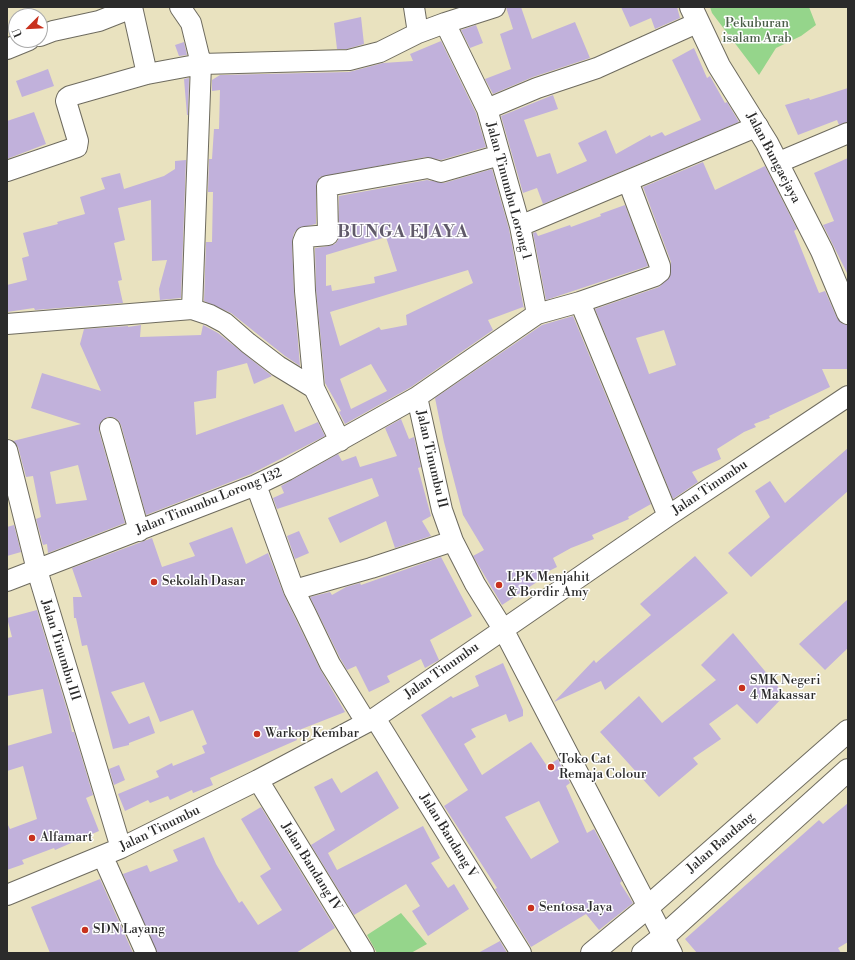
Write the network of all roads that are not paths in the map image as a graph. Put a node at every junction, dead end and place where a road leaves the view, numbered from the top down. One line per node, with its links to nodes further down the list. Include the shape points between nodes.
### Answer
1 (132, 7): 7 (street, via 99,21); 10 (street)
2 (180, 7): 9 (street, via 191,22)
3 (414, 7): 8 (street)
4 (495, 7): 6 (street)
5 (694, 15): 11 (street, via 597,68 537,88); 12 (main road, Jalan Bungaejaya, via 718,66)
6 (445, 23): 8 (street); 11 (street, Jalan Tinumbu Lorong 1)
7 (48, 33)
8 (418, 33): 9 (street, via 392,48 349,60)
9 (201, 64): 10 (street); 20 (street)
10 (147, 74): 16 (street, via 68,97 66,104 78,141 77,147)
11 (487, 109): 14 (street, Jalan Tinumbu Lorong 1)
12 (758, 126): 15 (main road, Jalan Bungaejaya); 17 (street)
13 (848, 133): 15 (street)
14 (500, 155): 18 (street, Jalan Tinumbu Lorong 1); 24 (street, via 441,172 428,168 327,186 328,235 305,237 303,242)
15 (777, 163): 21 (main road, Jalan Bungaejaya, via 818,244)
16 (7, 171)
17 (628, 181): 18 (street); 19 (street, via 660,272)
18 (520, 226): 22 (street, Jalan Tinumbu Lorong 1)
19 (580, 302): 22 (street); 31 (street)
20 (192, 309): 23 (street); 24 (street, via 225,323 263,355)
21 (848, 313)
22 (537, 314): 26 (street, Jalan Tinumbu II)
23 (7, 324)
24 (314, 388): 28 (street)
25 (848, 396): 31 (street, Jalan Tinumbu)
26 (417, 397): 28 (street, Jalan Tinumbu Lorong 132); 33 (street, Jalan Tinumbu II, via 442,510)
27 (110, 428): 32 (street)
28 (340, 441): 30 (street, Jalan Tinumbu Lorong 132)
29 (7, 450): 34 (street, Jalan Tinumbu III)
30 (256, 485): 32 (street, Jalan Tinumbu Lorong 132); 36 (street, Jalan Bandang V)
31 (668, 516): 37 (street, Jalan Tinumbu)
32 (139, 531): 34 (street, Jalan Tinumbu Lorong 132)
33 (453, 540): 36 (street, via 377,566); 37 (street, Jalan Tinumbu II)
34 (37, 570): 35 (street, Jalan Tinumbu Lorong 132); 42 (street, Jalan Tinumbu III)
35 (7, 581)
36 (294, 590): 38 (street, Jalan Bandang V, via 330,664)
37 (503, 629): 38 (street, Jalan Tinumbu); 45 (street, Jalan Tinumbu II)
38 (370, 720): 41 (street, Jalan Tinumbu); 49 (street, Jalan Bandang V)
39 (848, 731): 45 (main road, Jalan Bandang)
40 (848, 770): 46 (main road)
41 (258, 780): 42 (street, Jalan Tinumbu); 48 (street, Jalan Bandang IV)
42 (121, 848): 43 (street, Jalan Tinumbu)
43 (103, 857): 44 (street, Jalan Tinumbu); 47 (street)
44 (7, 895)
45 (649, 906): 46 (street, Jalan Tinumbu II); 50 (main road, Jalan Bandang)
46 (668, 945): 51 (main road)
47 (146, 953)
48 (364, 953)
49 (521, 953)
50 (592, 953)
51 (643, 953)

